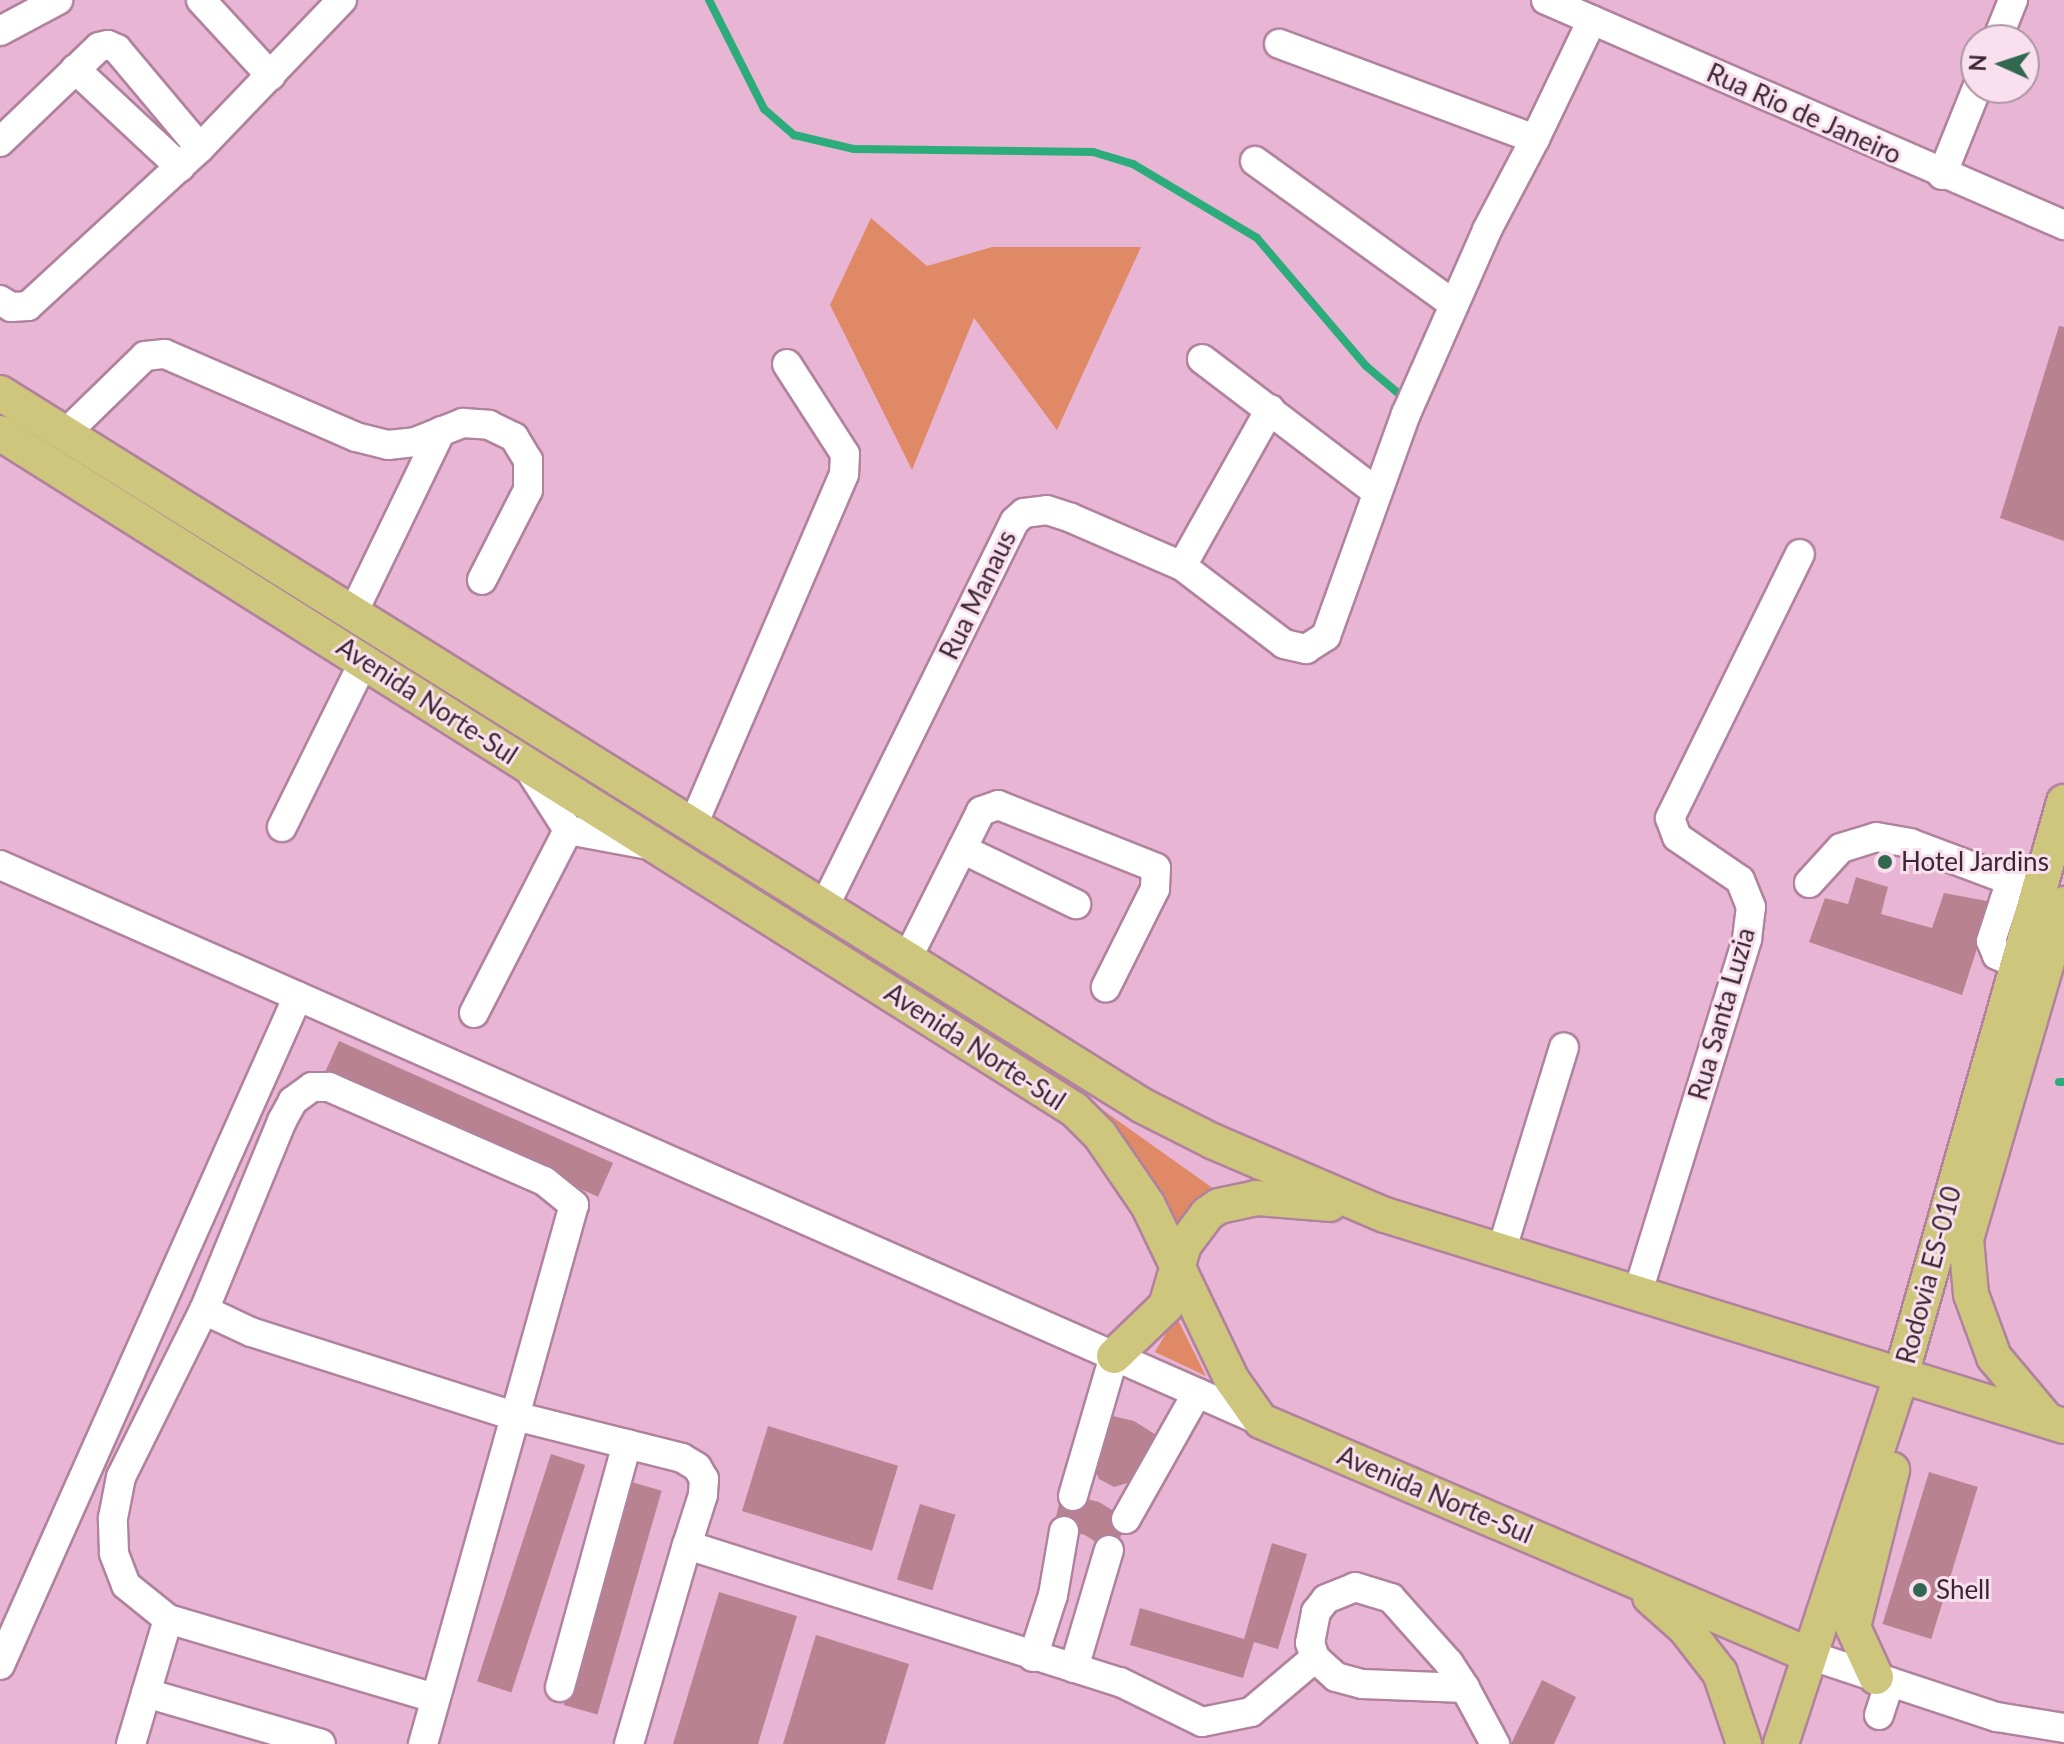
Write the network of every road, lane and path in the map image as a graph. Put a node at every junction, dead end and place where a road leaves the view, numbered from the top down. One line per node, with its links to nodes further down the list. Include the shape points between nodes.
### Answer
1 (58, 0): 8 (street)
2 (201, 0): 11 (street)
3 (342, 0): 11 (street)
4 (1546, 0): 6 (street, Rua Rio de Janeiro)
5 (2013, 0): 7 (street)
6 (1592, 20): 13 (street); 17 (street, Rua Rio de Janeiro)
7 (2003, 24)
8 (0, 31)
9 (1279, 44): 13 (street)
10 (75, 69): 14 (street); 15 (street); 15 (street, via 99,47 117,49)
11 (271, 76): 15 (street)
12 (1971, 104): 17 (street)
13 (1535, 139): 20 (street)
14 (0, 142)
15 (190, 158): 19 (street, via 28,306 11,307)
16 (1255, 161): 20 (street)
17 (1942, 175): 18 (street, Rua Rio de Janeiro)
18 (2064, 225)
19 (0, 300)
20 (1453, 304): 28 (street)
21 (1202, 359): 24 (street)
22 (787, 364): 36 (street, via 845,454 844,474)
23 (0, 393): 27 (main road, Avenida Norte-Sul)
24 (1270, 409): 28 (street); 30 (street)
25 (441, 431): 27 (street, via 388,445 356,437 165,354 145,356); 31 (street, via 463,423 489,425 514,437 528,460 528,490); 32 (street)
26 (0, 433): 33 (main road, Avenida Norte-Sul)
27 (66, 433): 32 (main road, Avenida Norte-Sul)
28 (1374, 490): 30 (street, Rua Manaus, via 1326,636 1306,649 1284,644)
29 (1800, 554): 55 (street, Rua Santa Luzia, via 1670,818 1677,837 1740,880 1751,907 1747,939)
30 (1182, 566): 46 (street, Rua Manaus, via 1047,510 1033,510 1015,521)
31 (482, 580)
32 (353, 613): 36 (main road, Avenida Norte-Sul)
33 (364, 661): 34 (main road, Avenida Norte-Sul); 37 (street)
34 (526, 764): 38 (street); 39 (main road, Avenida Norte-Sul)
35 (2064, 802): 42 (main road, Rodovia ES-010)
36 (693, 825): 46 (main road, Avenida Norte-Sul)
37 (282, 827)
38 (568, 830): 39 (street); 50 (street)
39 (654, 846): 54 (main road, Avenida Norte-Sul, via 1075,1110 1128,1173)
40 (962, 849): 44 (street); 47 (street); 48 (street, via 981,811 998,805 1156,868 1155,889)
41 (0, 865): 49 (street)
42 (2027, 878): 43 (street, via 1876,837 1841,848); 58 (main road, Rodovia ES-010, via 2015,963)
43 (1809, 883)
44 (1076, 904)
45 (2064, 904): 62 (main road, Rodovia ES-010, via 1966,1239 1971,1294 1994,1357)
46 (825, 905): 47 (main road, Avenida Norte-Sul)
47 (908, 957): 52 (main road, Avenida Norte-Sul, via 1141,1105)
48 (1106, 987)
49 (298, 996): 57 (street); 75 (street)
50 (474, 1013)
51 (1564, 1047): 53 (street)
52 (1385, 1215): 53 (main road, Avenida Norte-Sul); 54 (main road, via 1298,1199 1237,1200 1207,1214)
53 (1501, 1252): 55 (main road, Avenida Norte-Sul)
54 (1177, 1261): 57 (main road, via 1166,1306); 61 (main road, Avenida Norte-Sul, via 1232,1380)
55 (1637, 1295): 58 (main road, Avenida Norte-Sul)
56 (204, 1310): 60 (street, via 251,1332); 60 (street, via 289,1107 312,1087 329,1087 544,1181 574,1205); 71 (street, via 121,1477 113,1518 114,1553 126,1585)
57 (1114, 1356): 59 (street); 65 (street)
58 (1900, 1379): 62 (main road, Avenida Norte-Sul); 63 (main road, Rodovia ES-010)
59 (1197, 1393): 61 (street); 66 (street)
60 (515, 1416): 64 (street); 81 (street)
61 (1261, 1421): 70 (main road, Avenida Norte-Sul)
62 (2057, 1424)
63 (1881, 1440): 72 (main road, Rodovia ES-010); 77 (main road, via 1892,1470 1853,1627)
64 (627, 1444): 68 (street, via 697,1467 704,1479 703,1495); 78 (street)
65 (1073, 1496)
66 (1126, 1519)
67 (1064, 1531): 73 (street, via 1053,1595)
68 (687, 1545): 73 (street); 89 (street)
69 (1109, 1550): 76 (street)
70 (1628, 1578): 72 (main road, Avenida Norte-Sul); 91 (main road, via 1685,1628 1720,1673)
71 (168, 1619): 80 (street); 81 (street)
72 (1809, 1655): 77 (street, Avenida Norte-Sul); 92 (main road, Rodovia ES-010)
73 (1033, 1657): 76 (street)
74 (1315, 1658): 76 (street, via 1251,1712 1202,1722 1120,1682); 79 (street, via 1325,1671 1348,1682); 79 (street, via 1310,1627 1316,1612 1339,1591 1368,1588 1391,1598 1413,1619)
75 (0, 1665)
76 (1074, 1668)
77 (1883, 1680): 82 (street); 83 (street, Avenida Norte-Sul)
78 (560, 1687)
79 (1465, 1688): 90 (street)
80 (146, 1693): 86 (street); 87 (street)
81 (435, 1698): 88 (street)
82 (1879, 1715)
83 (1997, 1717): 84 (street, Avenida Norte-Sul); 85 (street)
84 (2064, 1728)
85 (2064, 1736)
86 (131, 1744)
87 (321, 1744)
88 (423, 1744)
89 (629, 1744)
90 (1495, 1744)
91 (1744, 1744)
92 (1781, 1744)

